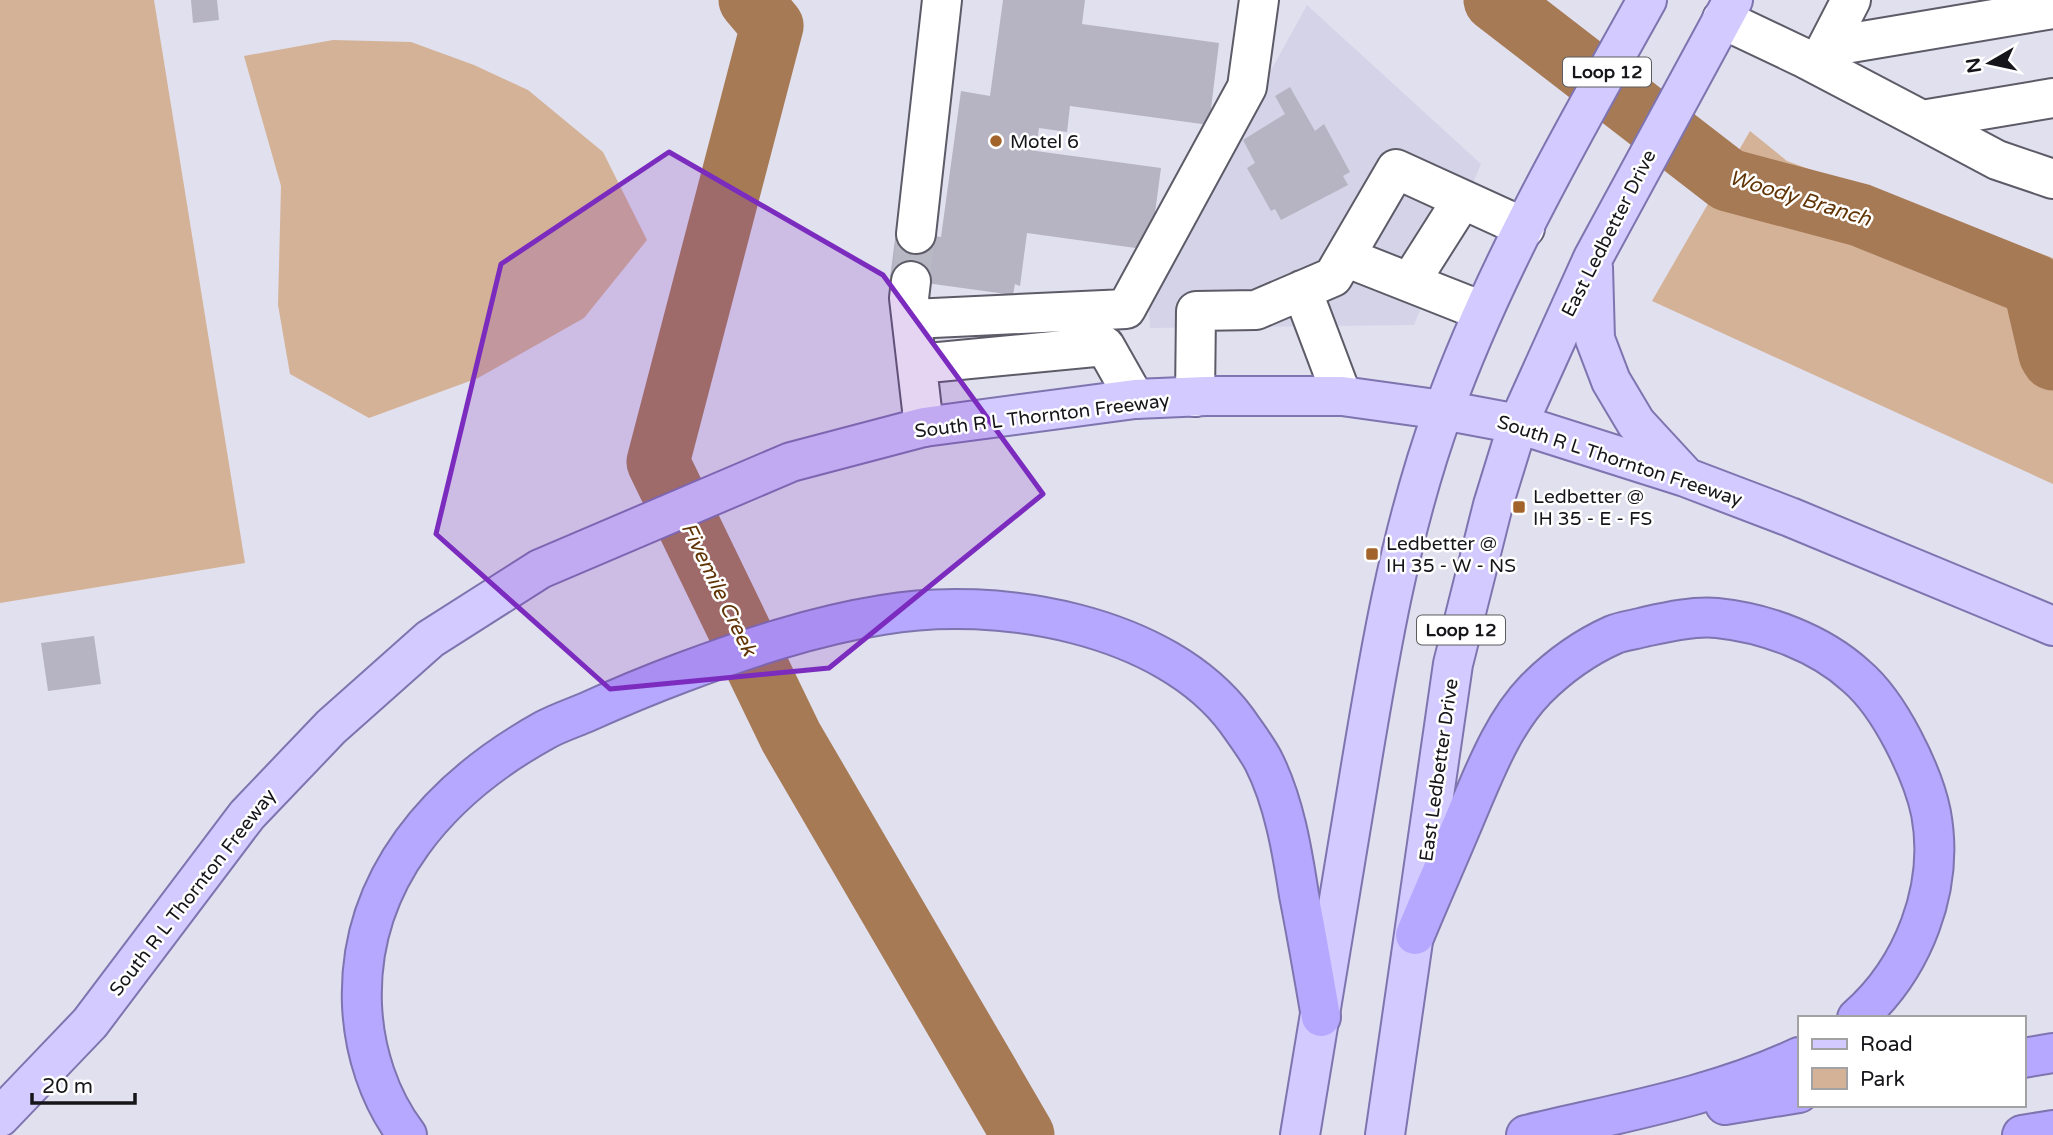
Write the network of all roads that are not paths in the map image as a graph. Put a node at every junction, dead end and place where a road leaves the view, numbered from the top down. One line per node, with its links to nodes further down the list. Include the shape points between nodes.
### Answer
1 (942, 0): 13 (lane)
2 (1259, 0): 20 (lane, via 1247,87 1126,309)
3 (1851, 0): 7 (lane)
4 (2053, 9): 7 (lane)
5 (1642, 10): 12 (main road, Loop 12)
6 (1721, 22): 7 (lane); 15 (main road, East Ledbetter Drive / Loop 12)
7 (1822, 56): 9 (lane)
8 (2053, 98): 9 (lane)
9 (1922, 120): 10 (lane, via 1997,160)
10 (2053, 179)
11 (1462, 200): 12 (lane); 14 (lane, via 1396,169); 17 (lane)
12 (1525, 228): 19 (main road, Loop 12)
13 (916, 234)
14 (1345, 257): 17 (lane); 18 (lane, via 1333,277)
15 (1592, 258): 26 (main road, East Ledbetter Drive / Loop 12); 28 (main road, via 1595,339 1611,381 1636,423)
16 (911, 281): 20 (lane)
17 (1410, 282): 19 (lane)
18 (1302, 290): 22 (lane); 23 (lane, via 1256,310 1196,311)
19 (1482, 311): 25 (main road, Loop 12)
20 (912, 319): 21 (lane)
21 (918, 364): 24 (lane, via 1105,346); 27 (lane)
22 (1342, 396): 23 (main road, South R L Thornton Freeway); 25 (main road, South R L Thornton Freeway)
23 (1195, 397): 24 (main road, South R L Thornton Freeway)
24 (1135, 399): 27 (main road, South R L Thornton Freeway)
25 (1443, 410): 26 (main road, South R L Thornton Freeway); 32 (main road, Loop 12, via 1418,491 1380,650)
26 (1518, 424): 28 (main road, South R L Thornton Freeway); 30 (main road, East Ledbetter Drive / Loop 12, via 1453,664)
27 (924, 427): 37 (main road, South R L Thornton Freeway, via 791,462 540,569 430,639 331,727 247,815 90,1023)
28 (1685, 477): 29 (main road, South R L Thornton Freeway)
29 (2053, 626)
30 (1415, 935): 31 (highway, via 1508,727 1534,691 1570,659 1615,634 1668,622 1715,618 1763,626 1812,645 1857,676 1891,716 1916,764 1931,814 1933,863 1925,911 1903,964); 41 (main road, East Ledbetter Drive / Loop 12)
31 (1859, 1016)
32 (1321, 1017): 39 (highway, via 1282,811 1263,761 1235,718 1197,680 1152,650 1052,618 994,611 884,614 737,652 546,729 485,768 448,801 414,839 389,877 370,923 361,978 363,1028 377,1083); 40 (main road, Loop 12)
33 (2053, 1054): 35 (highway)
34 (1798, 1057): 42 (highway, via 1712,1090)
35 (2025, 1058)
36 (1798, 1093): 42 (highway)
37 (1, 1114)
38 (2053, 1130): 43 (highway)
39 (407, 1135)
40 (1300, 1135)
41 (1385, 1135)
42 (1526, 1135)
43 (2022, 1135)

